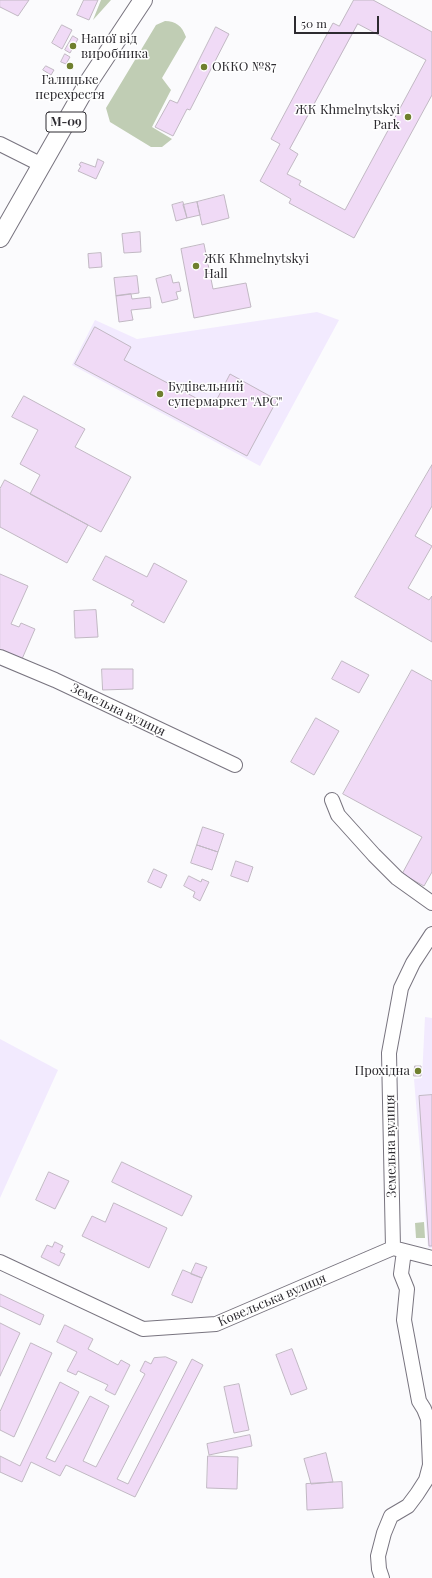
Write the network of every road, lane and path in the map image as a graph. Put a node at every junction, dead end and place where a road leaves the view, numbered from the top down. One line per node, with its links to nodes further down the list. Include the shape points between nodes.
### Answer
1 (143, 0): 3 (main road, М-09, via 90,80)
2 (0, 144): 3 (street)
3 (42, 165): 4 (main road, М-09)
4 (0, 238)
5 (0, 657): 6 (street, Земельна вулиця, via 55,680)
6 (235, 765)
7 (332, 800): 8 (street, via 338,815 374,855 397,878)
8 (432, 903)
9 (432, 934): 10 (street, Земельна вулиця, via 413,963 401,988 389,1053)
10 (399, 1250): 11 (street); 12 (street, Ковельська вулиця, via 216,1324 143,1329); 13 (street, Земельна вулиця, via 401,1274 407,1289 404,1320 418,1401 428,1418 430,1465 426,1480 417,1494 408,1506 391,1516 384,1532 378,1556)
11 (432, 1258)
12 (0, 1262)
13 (382, 1578)

